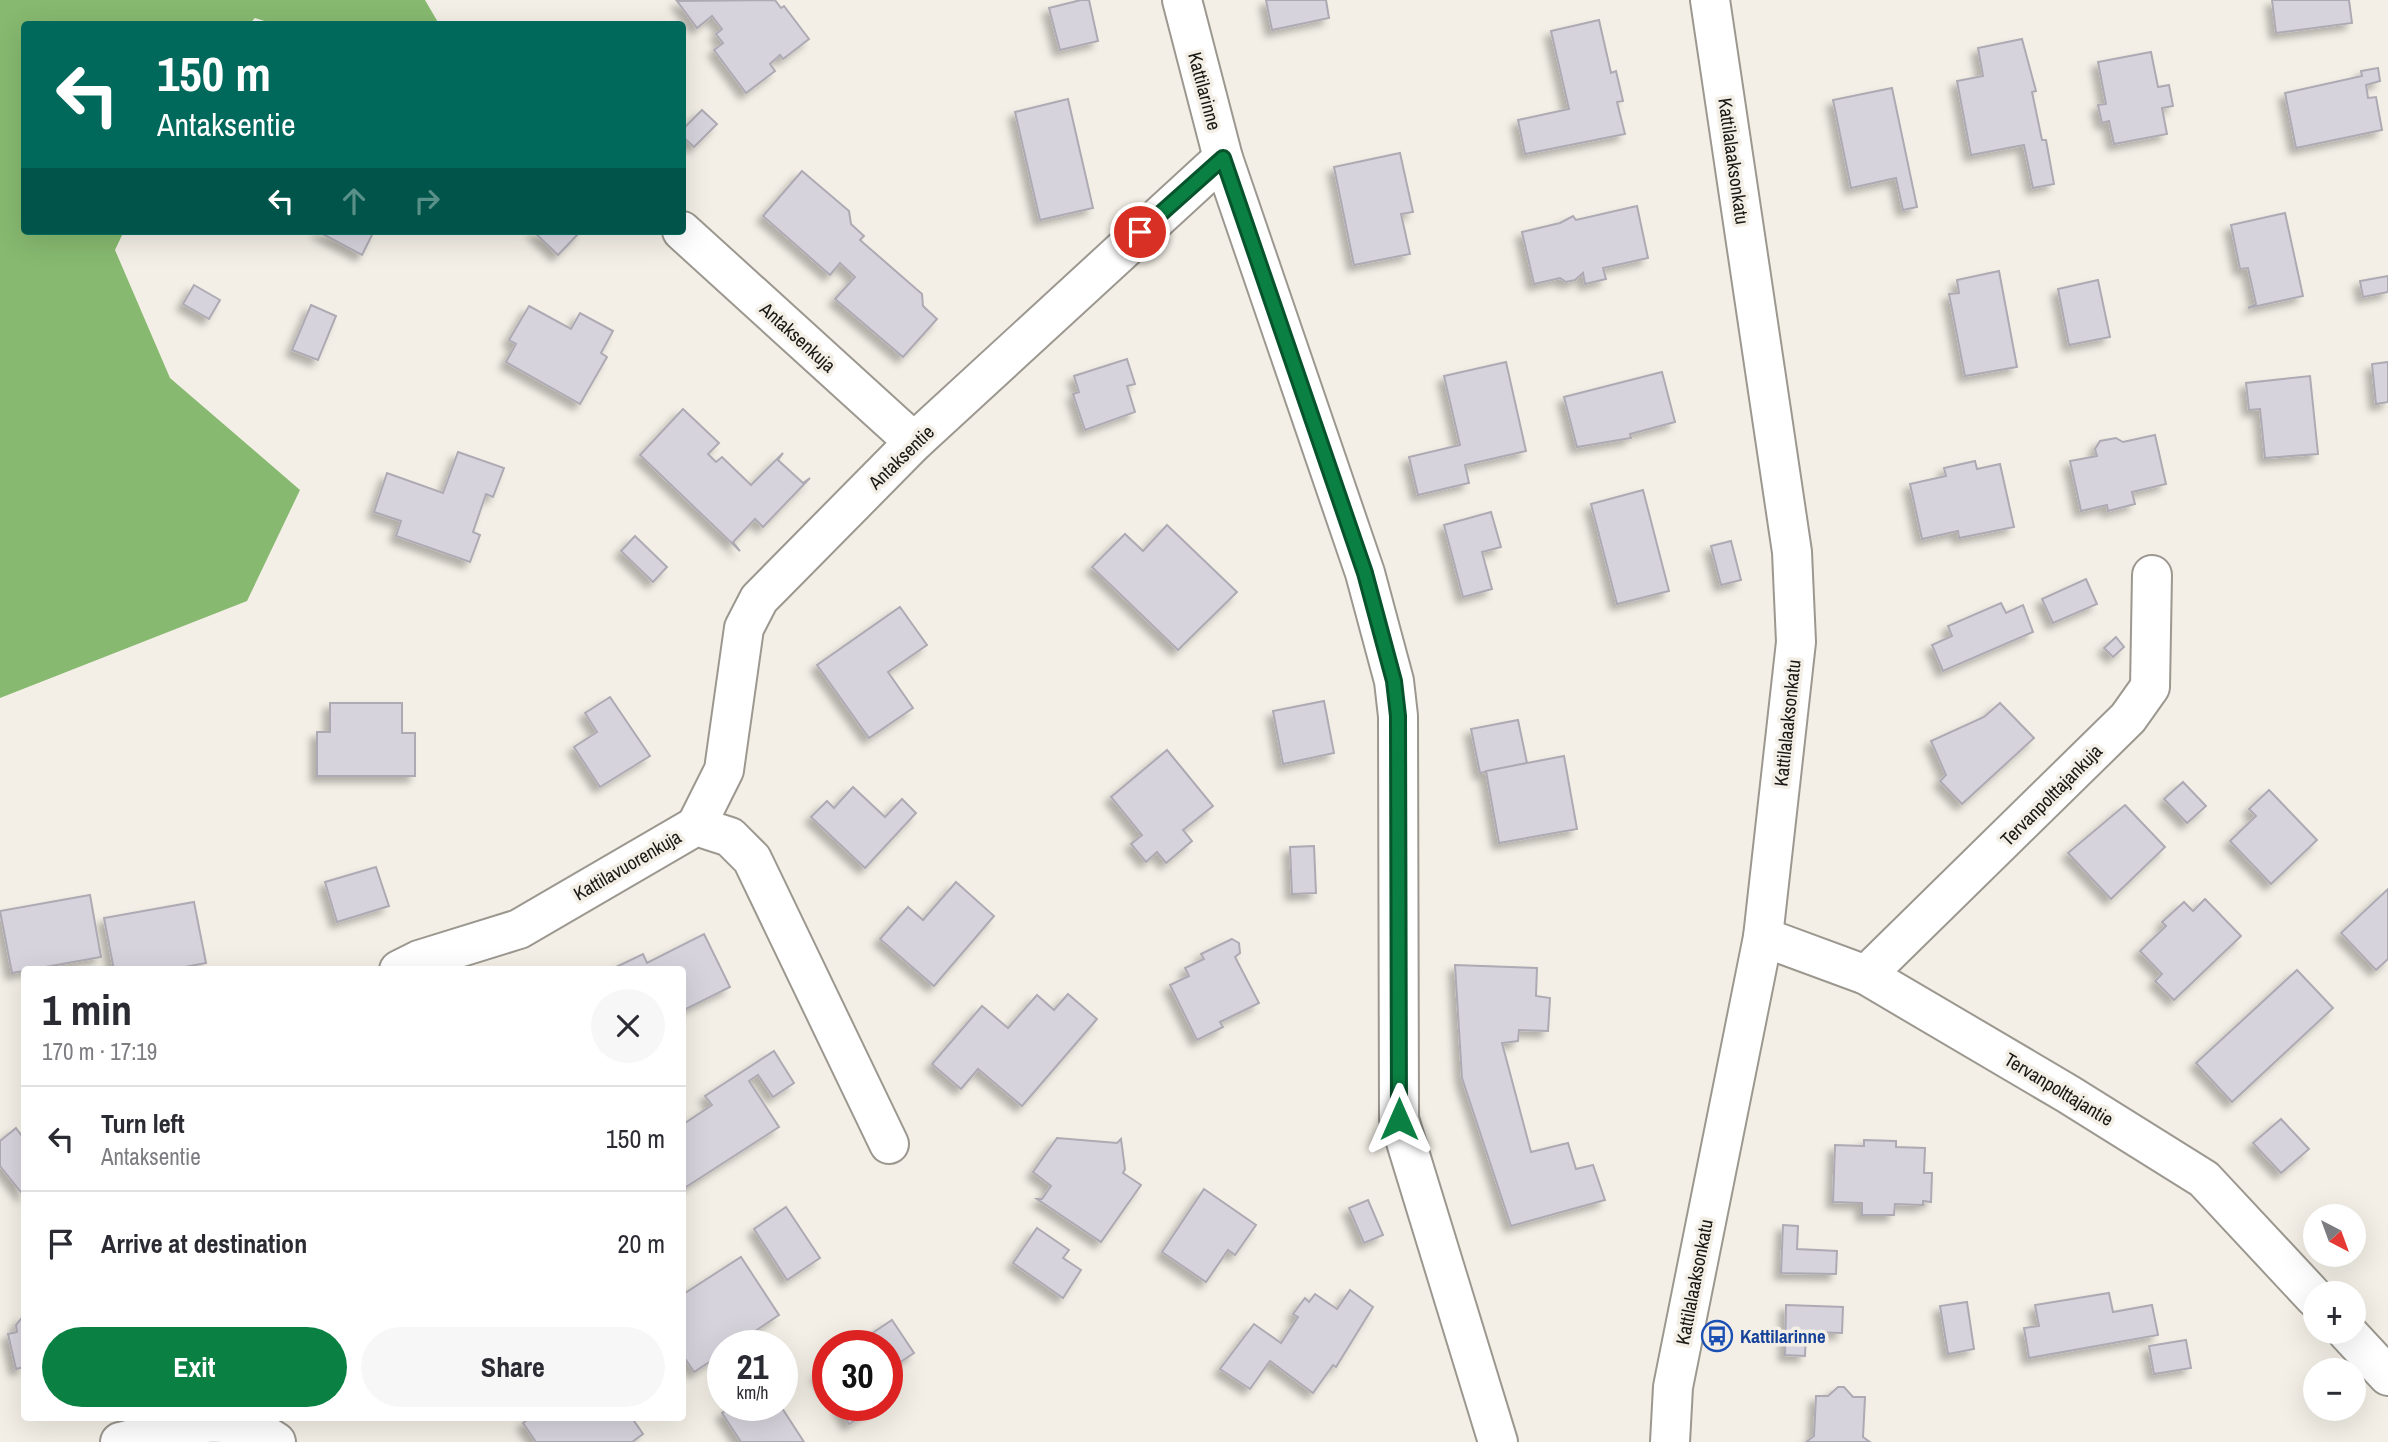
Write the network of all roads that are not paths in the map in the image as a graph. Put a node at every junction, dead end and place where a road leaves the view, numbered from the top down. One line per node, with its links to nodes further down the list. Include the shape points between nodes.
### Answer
1 (1182, 0): 3 (street, Kattilarinne)
2 (1710, 0): 8 (street, Kattilalaaksonkatu, via 1792,552 1796,642)
3 (1223, 158): 5 (street, Antaksentie); 19 (street, Kattilarinne, via 1365,573 1394,681 1398,716 1399,1119)
4 (686, 235): 5 (street, Antaksenkuja)
5 (914, 442): 7 (street, Antaksentie, via 750,612 724,769)
6 (2152, 575): 10 (street, Tervanpolttajankuja, via 2150,687 2128,718)
7 (696, 826): 9 (street, Kattilavuorenkuja, via 519,929); 11 (street, Kattilavuorenkuja, via 730,837 752,859)
8 (1763, 937): 10 (street, Tervanpolttajantie); 20 (street, Kattilalaaksonkatu, via 1672,1387)
9 (407, 966)
10 (1866, 975): 12 (street, Tervanpolttajantie, via 2204,1179)
11 (889, 1144)
12 (2303, 1285)
13 (2358, 1344): 14 (street)
14 (2388, 1376)
15 (199, 1421): 17 (street)
16 (217, 1421): 18 (street, via 242,1426)
17 (120, 1442)
18 (276, 1442)
19 (1498, 1442)
20 (1670, 1442)

